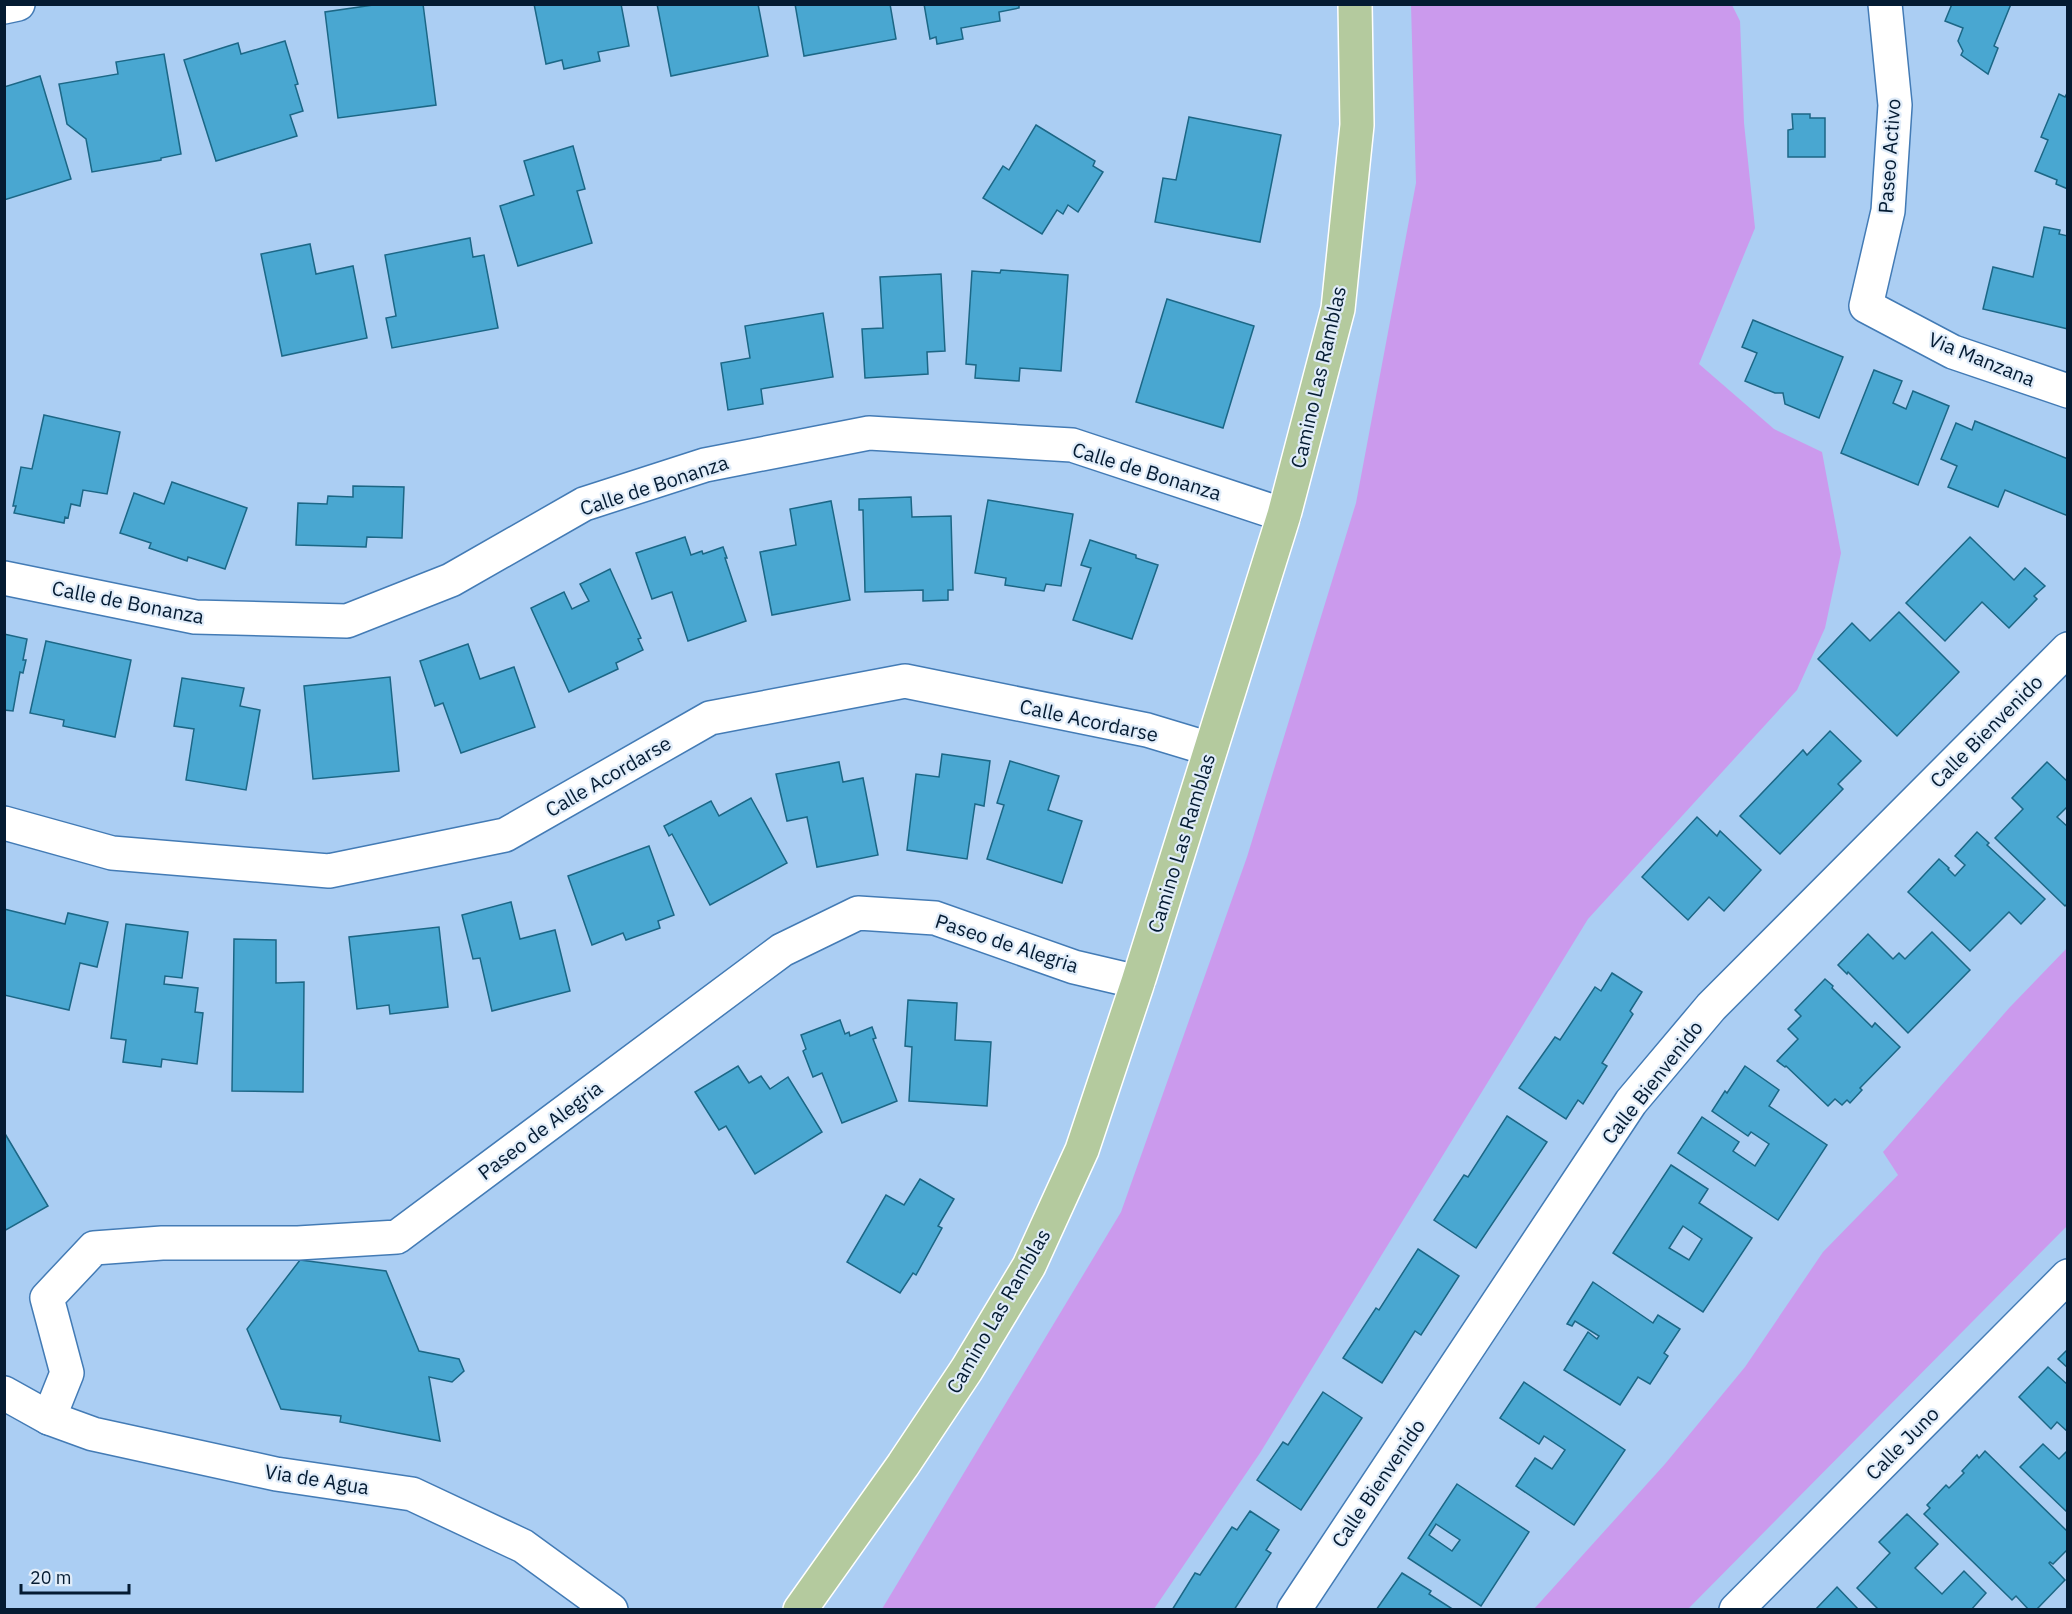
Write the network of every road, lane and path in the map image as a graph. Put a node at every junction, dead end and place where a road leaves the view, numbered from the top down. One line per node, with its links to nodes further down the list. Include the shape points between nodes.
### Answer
1 (18, 4): 4 (street)
2 (1355, 4): 7 (main road, Camino Las Ramblas, via 1358,125 1338,309)
3 (1885, 4): 5 (street, Paseo Activo, via 1895,105 1888,211)
4 (4, 7)
5 (1866, 306): 6 (street, Via Manzana, via 1953,352)
6 (2067, 391)
7 (1284, 515): 8 (street, Calle de Bonanza, via 1072,445 869,433 705,465 584,504 451,580 346,621 195,617); 10 (main road, Camino Las Ramblas)
8 (4, 578)
9 (2067, 649): 18 (street, Calle Bienvenido, via 1711,1007 1631,1102)
10 (1210, 749): 11 (street, Calle Acordarse, via 1147,730 905,681 710,718 505,835 328,871 112,853); 12 (main road, Camino Las Ramblas)
11 (4, 823)
12 (1138, 982): 15 (street, Paseo de Alegria, via 1074,967 935,918 858,913 782,950 397,1237 94,1248 47,1299 67,1373); 17 (main road, Camino Las Ramblas, via 1082,1150 1029,1266 961,1379)
13 (2067, 1276): 19 (street, Calle Juno)
14 (4, 1393): 15 (street, Via de Agua)
15 (49, 1418): 16 (street, Via de Agua, via 93,1434 276,1474 412,1494 523,1546)
16 (611, 1610)
17 (800, 1610)
18 (1294, 1610)
19 (1736, 1610)

